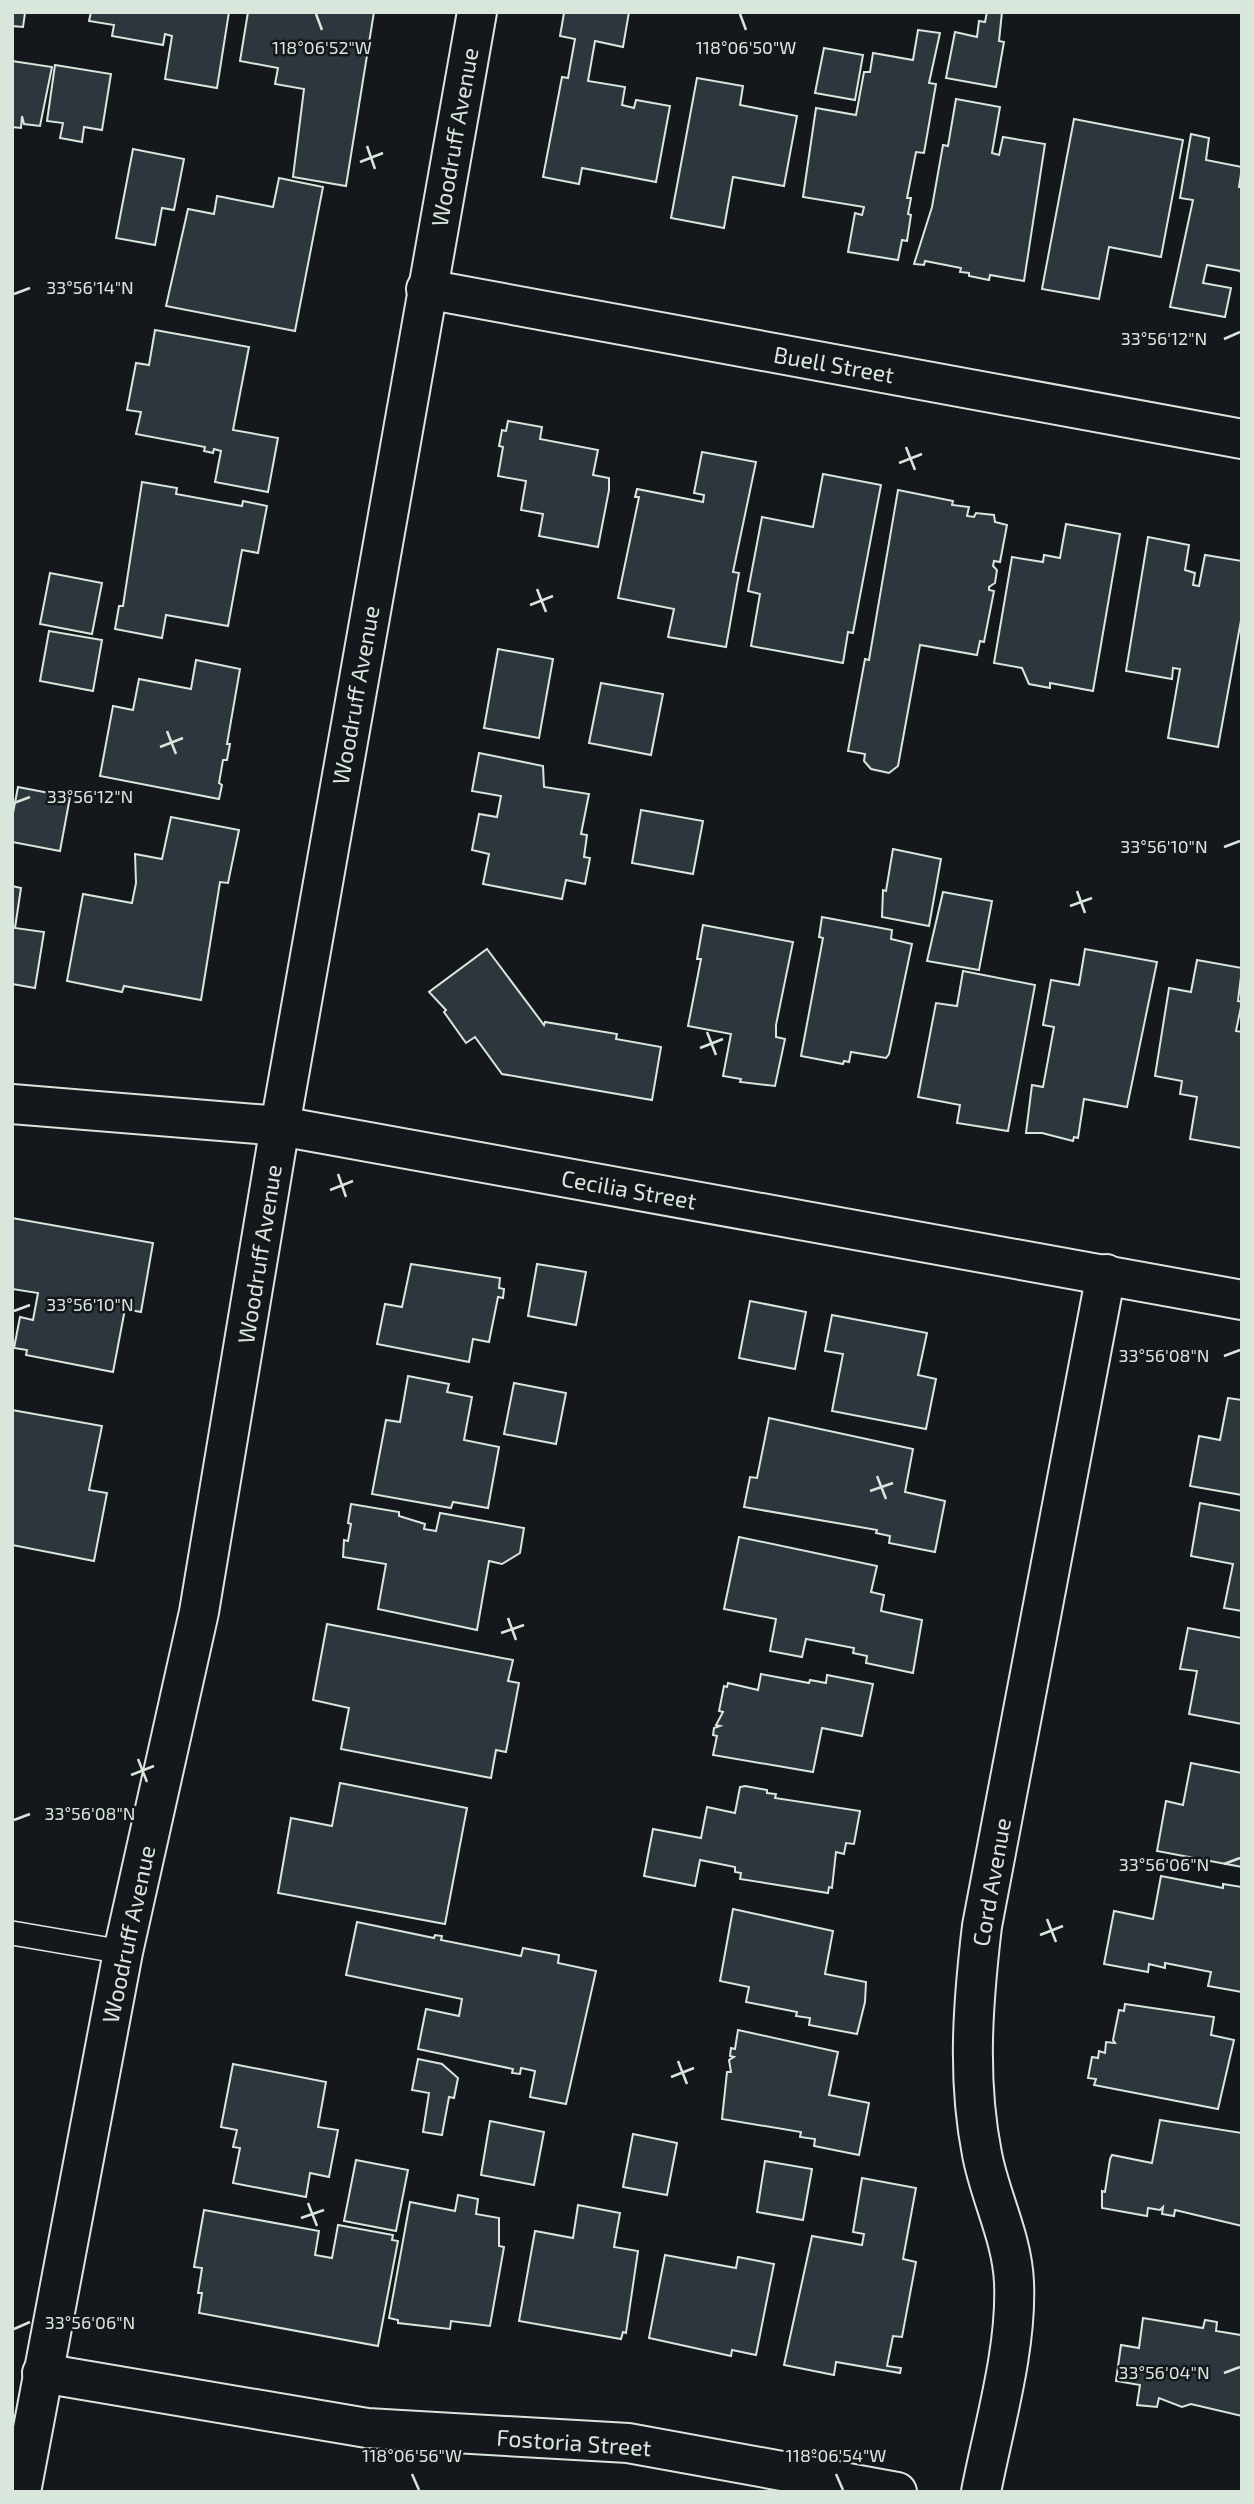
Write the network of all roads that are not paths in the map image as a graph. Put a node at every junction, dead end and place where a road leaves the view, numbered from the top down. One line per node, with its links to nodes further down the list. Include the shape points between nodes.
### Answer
1 (477, 12): 2 (street, Woodruff Avenue)
2 (426, 289): 3 (street, Buell Street); 5 (street, Woodruff Avenue)
3 (1242, 439)
4 (12, 1104): 5 (street, Cecilia Street)
5 (280, 1126): 6 (street, Cecilia Street); 9 (street, Woodruff Avenue, via 199,1612)
6 (1106, 1274): 7 (street, Cecilia Street); 13 (street, Cord Avenue, via 982,1926 974,1998 973,2091 982,2155 1006,2233 1014,2280 1013,2322)
7 (1242, 1300)
8 (12, 1933): 9 (lane)
9 (123, 1952): 10 (street, Woodruff Avenue)
10 (42, 2373): 11 (street, Woodruff Avenue); 12 (street, Fostoria Street, via 367,2428 628,2443)
11 (21, 2492)
12 (897, 2492)
13 (981, 2492)

